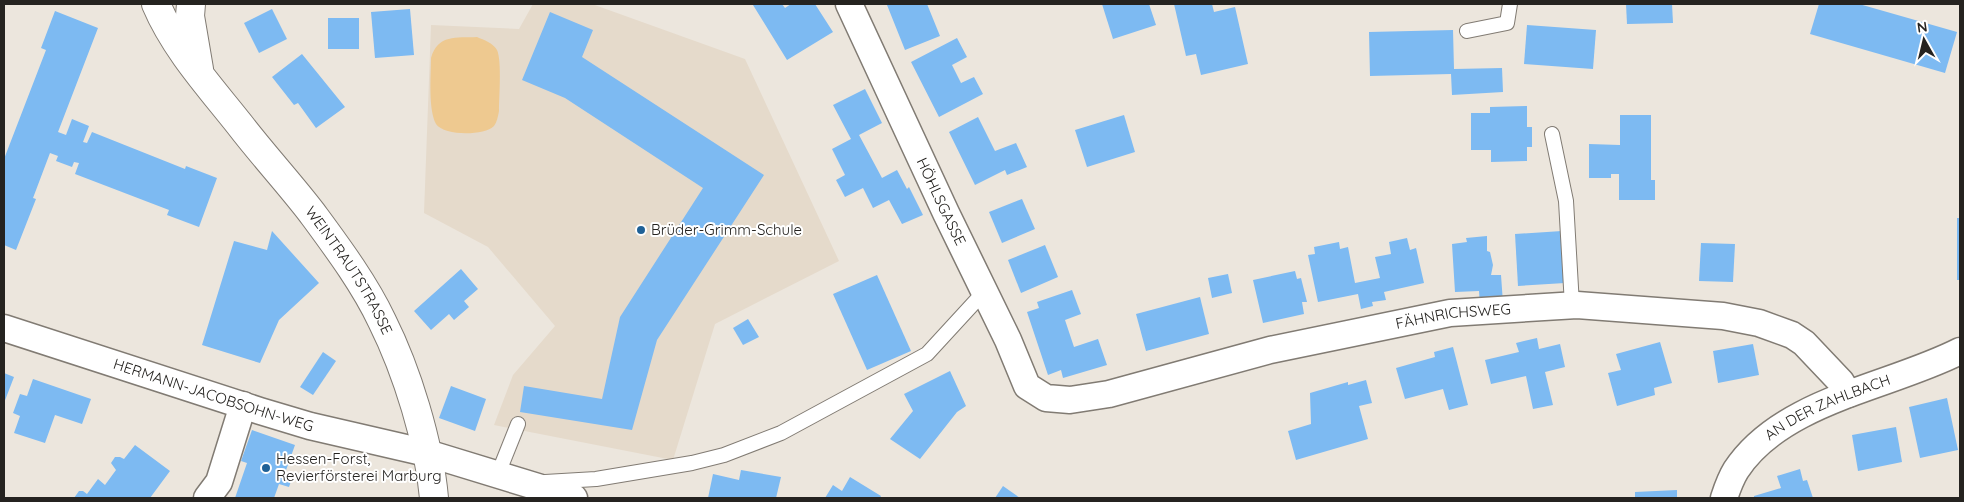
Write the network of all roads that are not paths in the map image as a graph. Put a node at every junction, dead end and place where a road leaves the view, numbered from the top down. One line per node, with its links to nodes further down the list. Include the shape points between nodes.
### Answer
1 (156, 4): 6 (main road, WEINTRAUTSTRASSE)
2 (191, 4): 6 (main road, WEINTRAUTSTRASSE, via 190,16)
3 (849, 4): 8 (street, HÖHLSGASSE)
4 (1510, 4): 5 (lane, via 1507,23)
5 (1467, 31)
6 (200, 75): 16 (main road, WEINTRAUTSTRASSE, via 312,213 364,288 396,353)
7 (1552, 134): 9 (lane, via 1566,201)
8 (984, 292): 13 (street, HÖHLSGASSE, via 1027,386); 18 (lane, via 928,354 781,433 724,455 663,469 596,479)
9 (1572, 305): 12 (street, FÄHNRICHSWEG, via 1723,316 1759,323 1804,343 1841,382); 13 (street, FÄHNRICHSWEG, via 1450,313 1270,350 1109,394 1070,400)
10 (4, 328): 14 (street, HERMANN-JACOBSOHN-WEG)
11 (1960, 351): 12 (street, AN DER ZAHLBACH, via 1910,373)
12 (1848, 394): 22 (street, AN DER ZAHLBACH, via 1795,419 1762,441 1735,471)
13 (1039, 395)
14 (243, 405): 16 (street, HERMANN-JACOBSOHN-WEG, via 310,426); 19 (street, via 219,482)
15 (518, 424): 17 (lane)
16 (427, 453): 17 (street, HERMANN-JACOBSOHN-WEG); 20 (main road, WEINTRAUTSTRASSE)
17 (498, 474): 18 (street, HERMANN-JACOBSOHN-WEG)
18 (527, 482): 21 (street, HERMANN-JACOBSOHN-WEG)
19 (207, 498)
20 (434, 498)
21 (574, 498)
22 (1724, 498)

